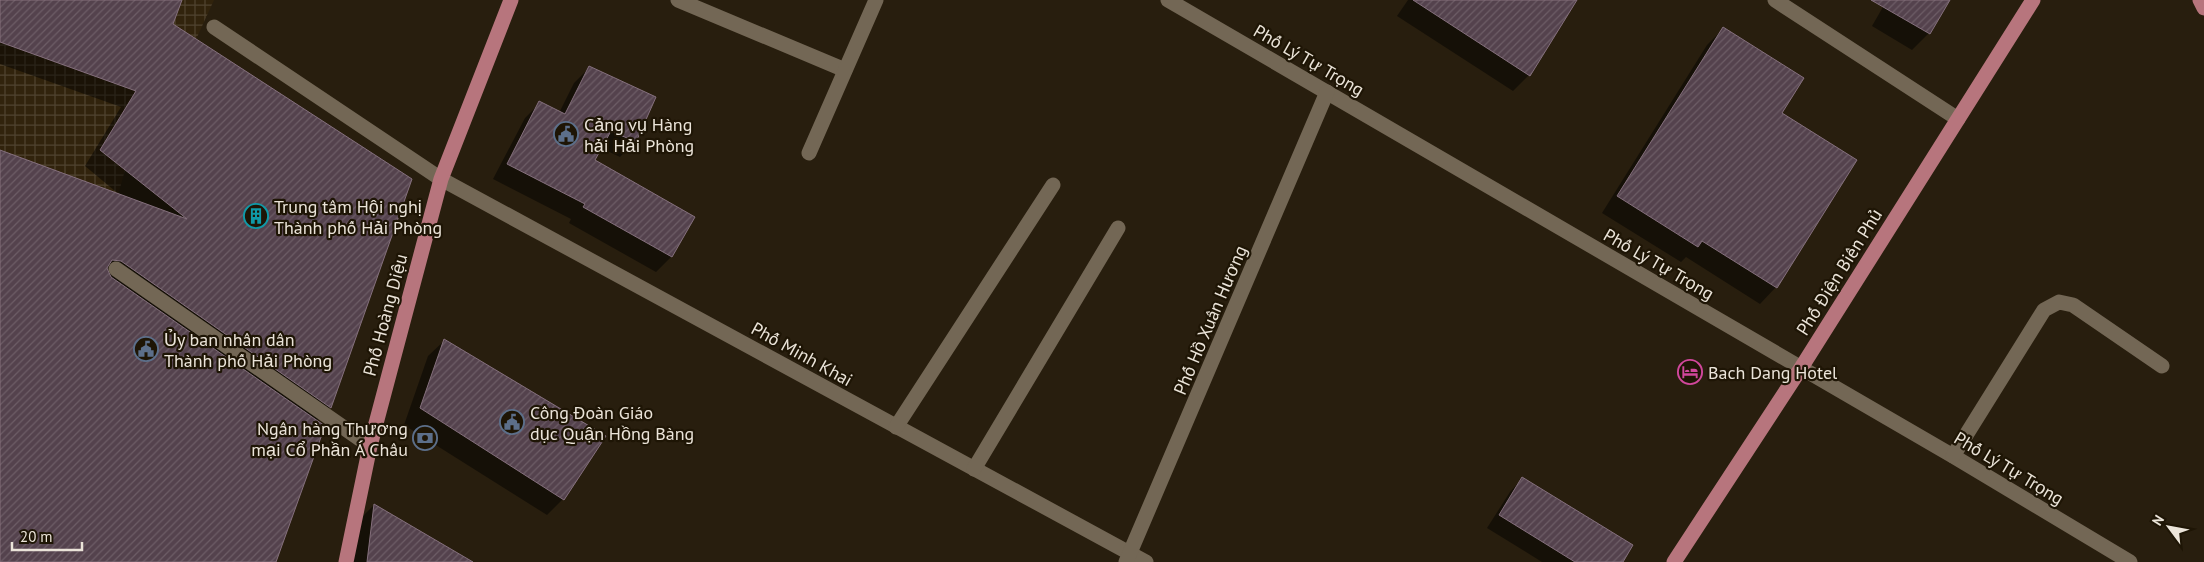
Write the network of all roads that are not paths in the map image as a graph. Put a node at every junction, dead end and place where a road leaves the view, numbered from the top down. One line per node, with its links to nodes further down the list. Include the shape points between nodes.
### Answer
1 (511, 0): 14 (main road, Phố Hoàng Diệu)
2 (678, 0): 10 (street)
3 (876, 0): 10 (street)
4 (1168, 0): 11 (street, Phố Lý Tự Trọng)
5 (1775, 0): 12 (street)
6 (2032, 0): 12 (main road, Phố Điện Biên Phủ)
7 (2200, 0): 8 (main road)
8 (2204, 8)
9 (214, 27): 14 (street, Phố Minh Khai)
10 (845, 70): 13 (street)
11 (1328, 92): 19 (street, Phố Lý Tự Trọng); 24 (street, Phố Hồ Xuân Hương)
12 (1958, 119): 19 (main road, Phố Điện Biên Phủ)
13 (809, 153)
14 (440, 178): 20 (street, Phố Minh Khai); 21 (main road, Phố Hoàng Diệu)
15 (1053, 185): 20 (street)
16 (1118, 228): 23 (street)
17 (116, 269): 21 (street)
18 (2162, 366): 22 (street, via 2073,305 2059,302 2044,310)
19 (1801, 368): 22 (street, Phố Lý Tự Trọng); 27 (main road, Phố Điện Biên Phủ)
20 (896, 427): 23 (street, Phố Minh Khai)
21 (370, 446): 25 (main road, Phố Hoàng Diệu)
22 (1953, 456): 28 (street, Phố Lý Tự Trọng)
23 (974, 469): 24 (street, Phố Minh Khai)
24 (1128, 558): 26 (street, Phố Minh Khai)
25 (346, 562)
26 (1146, 562)
27 (1674, 562)
28 (2130, 562)

